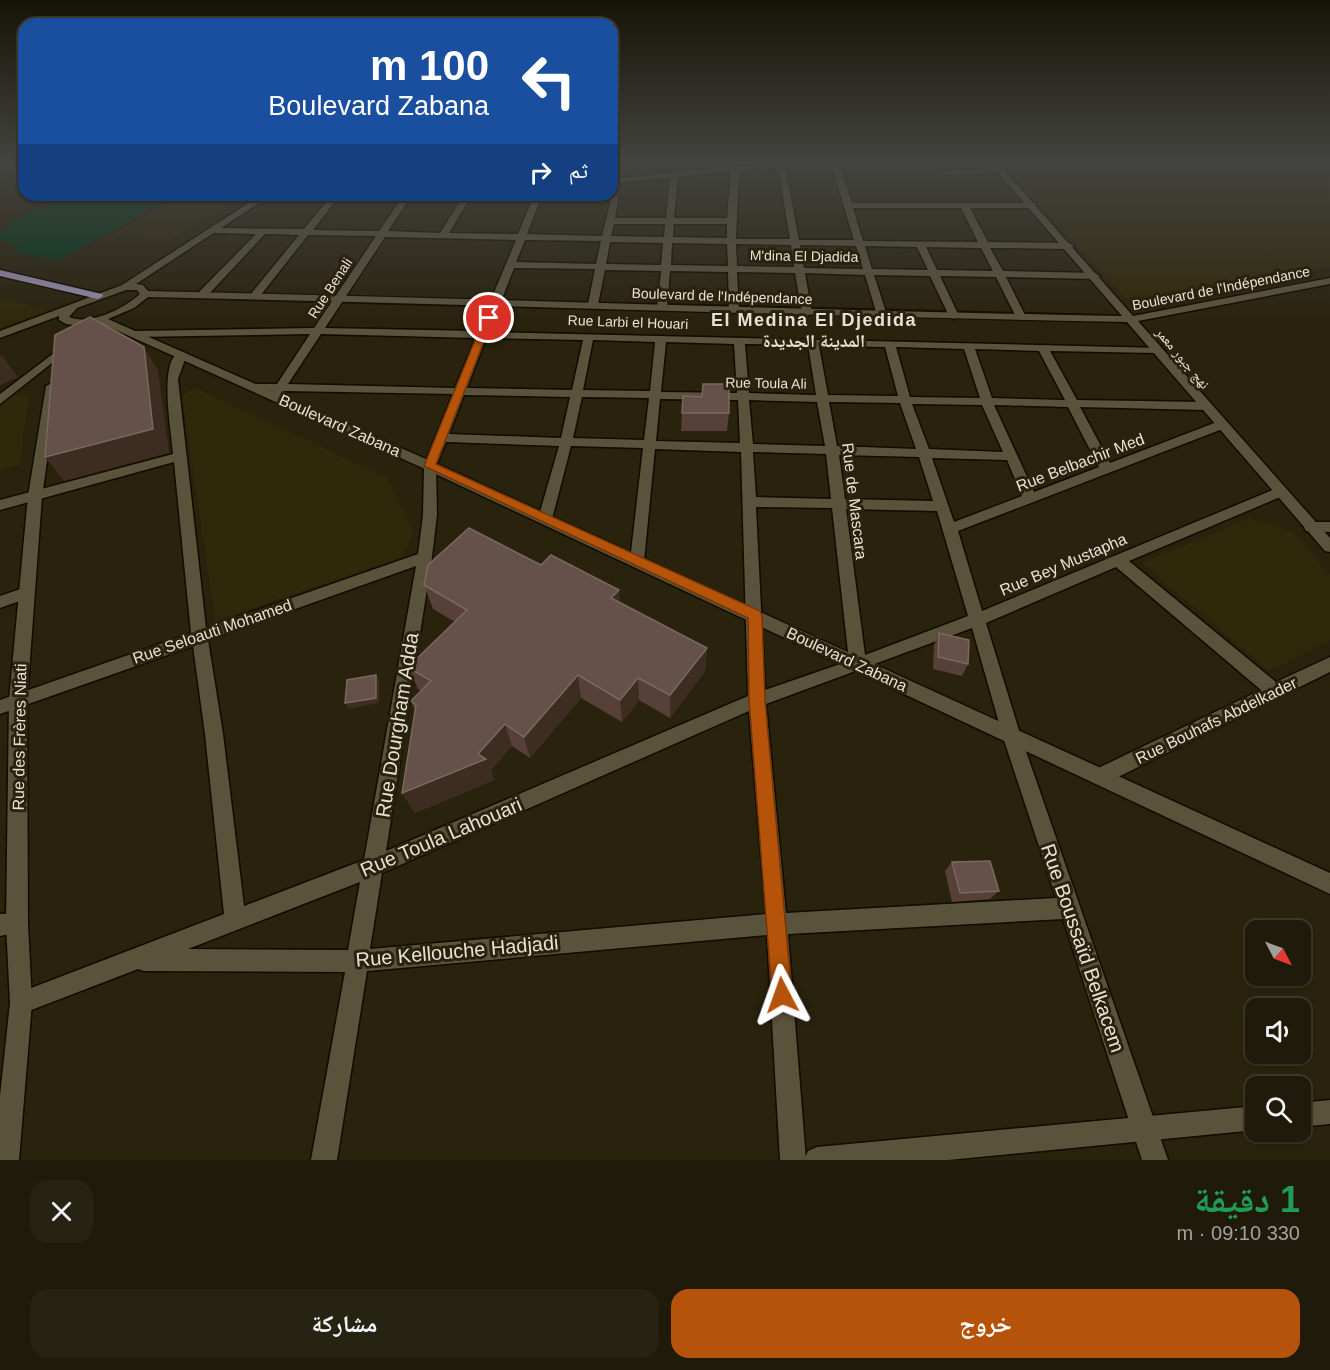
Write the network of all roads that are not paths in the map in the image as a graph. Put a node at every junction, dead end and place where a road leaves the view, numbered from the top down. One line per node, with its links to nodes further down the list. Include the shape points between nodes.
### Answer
1 (239, 214): 16 (street)
2 (321, 214): 18 (street)
3 (395, 214): 19 (street, Rue Benali)
4 (456, 214): 20 (street)
5 (531, 214): 21 (street, Rue Dourgham Adda)
6 (611, 214): 13 (street)
7 (670, 214): 14 (street)
8 (731, 214): 15 (street)
9 (790, 214): 25 (street)
10 (850, 214): 26 (street)
11 (969, 214): 28 (street)
12 (1040, 214): 29 (street, نهج جبور معمر)
13 (610, 221): 14 (street); 24 (street)
14 (669, 221): 15 (street); 22 (street)
15 (731, 221): 23 (street)
16 (216, 230): 17 (street); 41 (street)
17 (263, 231): 18 (street); 42 (street)
18 (307, 232): 19 (street); 44 (street)
19 (381, 234): 20 (street); 46 (street, Rue Benali)
20 (443, 235): 21 (street)
21 (523, 237): 24 (street); 30 (street, Rue Dourgham Adda)
22 (668, 239): 23 (street); 24 (street); 32 (street)
23 (733, 239): 25 (street); 33 (street)
24 (606, 240): 31 (street)
25 (795, 240): 26 (street); 34 (street)
26 (859, 242): 27 (street); 35 (street)
27 (920, 243): 28 (street); 37 (street)
28 (986, 245): 29 (street); 38 (street)
29 (1069, 246): 39 (street, نهج جبور معمر)
30 (512, 265): 31 (street, M'dina El Djadida); 47 (street, Rue Dourgham Adda)
31 (602, 266): 32 (street, M'dina El Djadida); 48 (street)
32 (666, 267): 33 (street, M'dina El Djadida); 50 (street)
33 (734, 268): 34 (street, M'dina El Djadida); 51 (street)
34 (801, 269): 35 (street, M'dina El Djadida); 52 (street)
35 (867, 270): 37 (street, M'dina El Djadida); 53 (street)
36 (0, 273): 45 (main road)
37 (933, 273): 38 (street, M'dina El Djadida); 54 (street)
38 (1001, 275): 39 (street, M'dina El Djadida); 55 (street)
39 (1095, 276): 57 (street, نهج جبور معمر)
40 (1330, 281): 57 (street, Boulevard de l'Indépendance)
41 (125, 286): 43 (street, via 140,287); 45 (street)
42 (204, 293): 43 (street, Boulevard de l'Indépendance); 44 (street, Boulevard de l'Indépendance)
43 (146, 294): 56 (street, via 138,302)
44 (256, 294): 46 (street, Boulevard de l'Indépendance)
45 (98, 296): 49 (street)
46 (341, 297): 47 (street, Boulevard de l'Indépendance); 59 (street, Rue Benali)
47 (494, 303): 48 (street, Boulevard de l'Indépendance); 62 (street, Rue Dourgham Adda)
48 (593, 304): 50 (street, Boulevard de l'Indépendance)
49 (73, 306): 58 (street, via 63,318); 60 (street)
50 (662, 307): 51 (street, Boulevard de l'Indépendance)
51 (734, 310): 52 (street, Boulevard de l'Indépendance)
52 (807, 313): 53 (street, Boulevard de l'Indépendance)
53 (882, 315): 54 (street, Boulevard de l'Indépendance)
54 (954, 316): 55 (street, Boulevard de l'Indépendance)
55 (1020, 317): 57 (street, Boulevard de l'Indépendance)
56 (99, 319): 58 (street); 61 (street, Boulevard Zabana)
57 (1132, 319): 70 (street, نهج جبور معمر)
58 (79, 324): 71 (street, Rue des Frères Niati)
59 (318, 331): 61 (street, Rue Larbi el Houari); 62 (street, Rue Larbi el Houari); 73 (street, Rue Benali)
60 (0, 334)
61 (134, 334): 72 (street, Boulevard Zabana)
62 (484, 334): 63 (street, Rue Larbi el Houari); 74 (street, Rue Dourgham Adda)
63 (589, 336): 64 (street, Rue Larbi el Houari); 75 (street)
64 (661, 339): 65 (street, Rue Larbi el Houari); 76 (street)
65 (739, 340): 66 (street, Rue Larbi el Houari); 77 (street)
66 (813, 342): 67 (street, Rue Larbi el Houari); 79 (street, Rue de Mascara)
67 (889, 343): 68 (street, Rue Larbi el Houari); 80 (street, Rue Boussaïd Belkacem)
68 (968, 345): 69 (street, Rue Larbi el Houari); 81 (street)
69 (1043, 347): 70 (street, Rue Larbi el Houari); 82 (street)
70 (1157, 350): 83 (street, نهج جبور معمر)
71 (57, 353): 78 (street); 96 (street, Rue des Frères Niati)
72 (182, 354): 73 (street, Boulevard Zabana, via 255,387); 91 (street, via 172,379)
73 (278, 393): 74 (street, Rue Toula Ali); 93 (street, Boulevard Zabana)
74 (458, 393): 75 (street, Rue Toula Ali); 85 (street, Rue Dourgham Adda)
75 (576, 395): 76 (street, Rue Toula Ali); 86 (street)
76 (656, 396): 77 (street, Rue Toula Ali); 87 (street)
77 (742, 398): 79 (street, Rue Toula Ali); 88 (street)
78 (0, 400)
79 (824, 400): 80 (street, Rue Toula Ali); 89 (street, Rue de Mascara)
80 (905, 400): 81 (street, Rue Toula Ali); 90 (street, Rue Boussaïd Belkacem)
81 (987, 402): 82 (street, Rue Toula Ali); 92 (street)
82 (1072, 404): 83 (street, Rue Toula Ali); 94 (street)
83 (1204, 406): 84 (street, نهج جبور معمر)
84 (1221, 425): 94 (street, Rue Belbachir Med); 95 (street, نهج جبور معمر)
85 (440, 438): 86 (street); 93 (street, Rue Dourgham Adda)
86 (566, 442): 87 (street); 102 (street)
87 (650, 444): 88 (street); 109 (street)
88 (747, 448): 89 (street); 98 (street)
89 (832, 452): 90 (street); 99 (street, Rue de Mascara)
90 (924, 453): 92 (street); 101 (street, Rue Boussaïd Belkacem)
91 (180, 456): 96 (street); 114 (street)
92 (1011, 456): 97 (street)
93 (430, 466): 102 (street, Boulevard Zabana); 107 (street, Rue Dourgham Adda)
94 (1107, 469): 97 (street, Rue Belbachir Med)
95 (1280, 492): 103 (street, نهج جبور معمر); 108 (street, Rue Bey Mustapha)
96 (35, 496): 100 (street); 110 (street, Rue des Frères Niati)
97 (1030, 498): 105 (street, Rue Belbachir Med)
98 (750, 502): 99 (street); 112 (street)
99 (839, 504): 101 (street); 116 (street, Rue de Mascara)
100 (0, 506)
101 (942, 506): 105 (street, Rue Boussaïd Belkacem)
102 (545, 519): 109 (street, Boulevard Zabana)
103 (1311, 527): 104 (street); 106 (street, نهج جبور معمر)
104 (1330, 527)
105 (950, 529): 113 (street, Rue Boussaïd Belkacem)
106 (1330, 547)
107 (425, 557): 114 (street, Rue Seloauti Mohamed); 123 (street, Rue Dourgham Adda)
108 (1118, 560): 113 (street, Rue Bey Mustapha); 117 (street)
109 (638, 561): 112 (street, Boulevard Zabana)
110 (26, 593): 111 (street); 118 (street, Rue des Frères Niati)
111 (0, 602)
112 (755, 615): 116 (street, Boulevard Zabana); 119 (street)
113 (975, 620): 116 (street, Rue Bey Mustapha); 121 (street, Rue Boussaïd Belkacem)
114 (199, 635): 118 (street, Rue Seloauti Mohamed); 126 (street)
115 (1330, 664): 117 (street, Rue Bouhafs Abdelkader)
116 (858, 665): 119 (street, Rue Toula Lahouari); 121 (street, Boulevard Zabana)
117 (1275, 691): 122 (street, Rue Bouhafs Abdelkader)
118 (18, 700): 120 (street, Rue Seloauti Mohamed); 128 (street, Rue des Frères Niati)
119 (757, 700): 123 (street, Rue Toula Lahouari); 127 (street)
120 (0, 706)
121 (1012, 737): 122 (street, Boulevard Zabana); 125 (street, Rue Boussaïd Belkacem)
122 (1101, 776): 124 (street, Boulevard Zabana)
123 (373, 867): 126 (street, Rue Toula Lahouari); 130 (street, Rue Dourgham Adda)
124 (1330, 884)
125 (1070, 908): 127 (street, Rue Kellouche Hadjadi); 135 (street, Rue Boussaïd Belkacem)
126 (235, 920): 129 (street, Rue Toula Lahouari)
127 (777, 924): 130 (street, Rue Kellouche Hadjadi); 138 (street)
128 (9, 925): 131 (street, Rue des Frères Niati)
129 (135, 960): 130 (street, Rue Kellouche Hadjadi); 131 (street, Rue Toula Lahouari)
130 (359, 961): 137 (street, Rue Dourgham Adda)
131 (21, 1003): 136 (street, Rue des Frères Niati)
132 (1330, 1112): 133 (street)
133 (1311, 1113)
134 (1245, 1119): 135 (street)
135 (1144, 1127): 139 (street); 140 (street, Rue Boussaïd Belkacem)
136 (6, 1160)
137 (324, 1160)
138 (793, 1160)
139 (817, 1160)
140 (1155, 1160)

